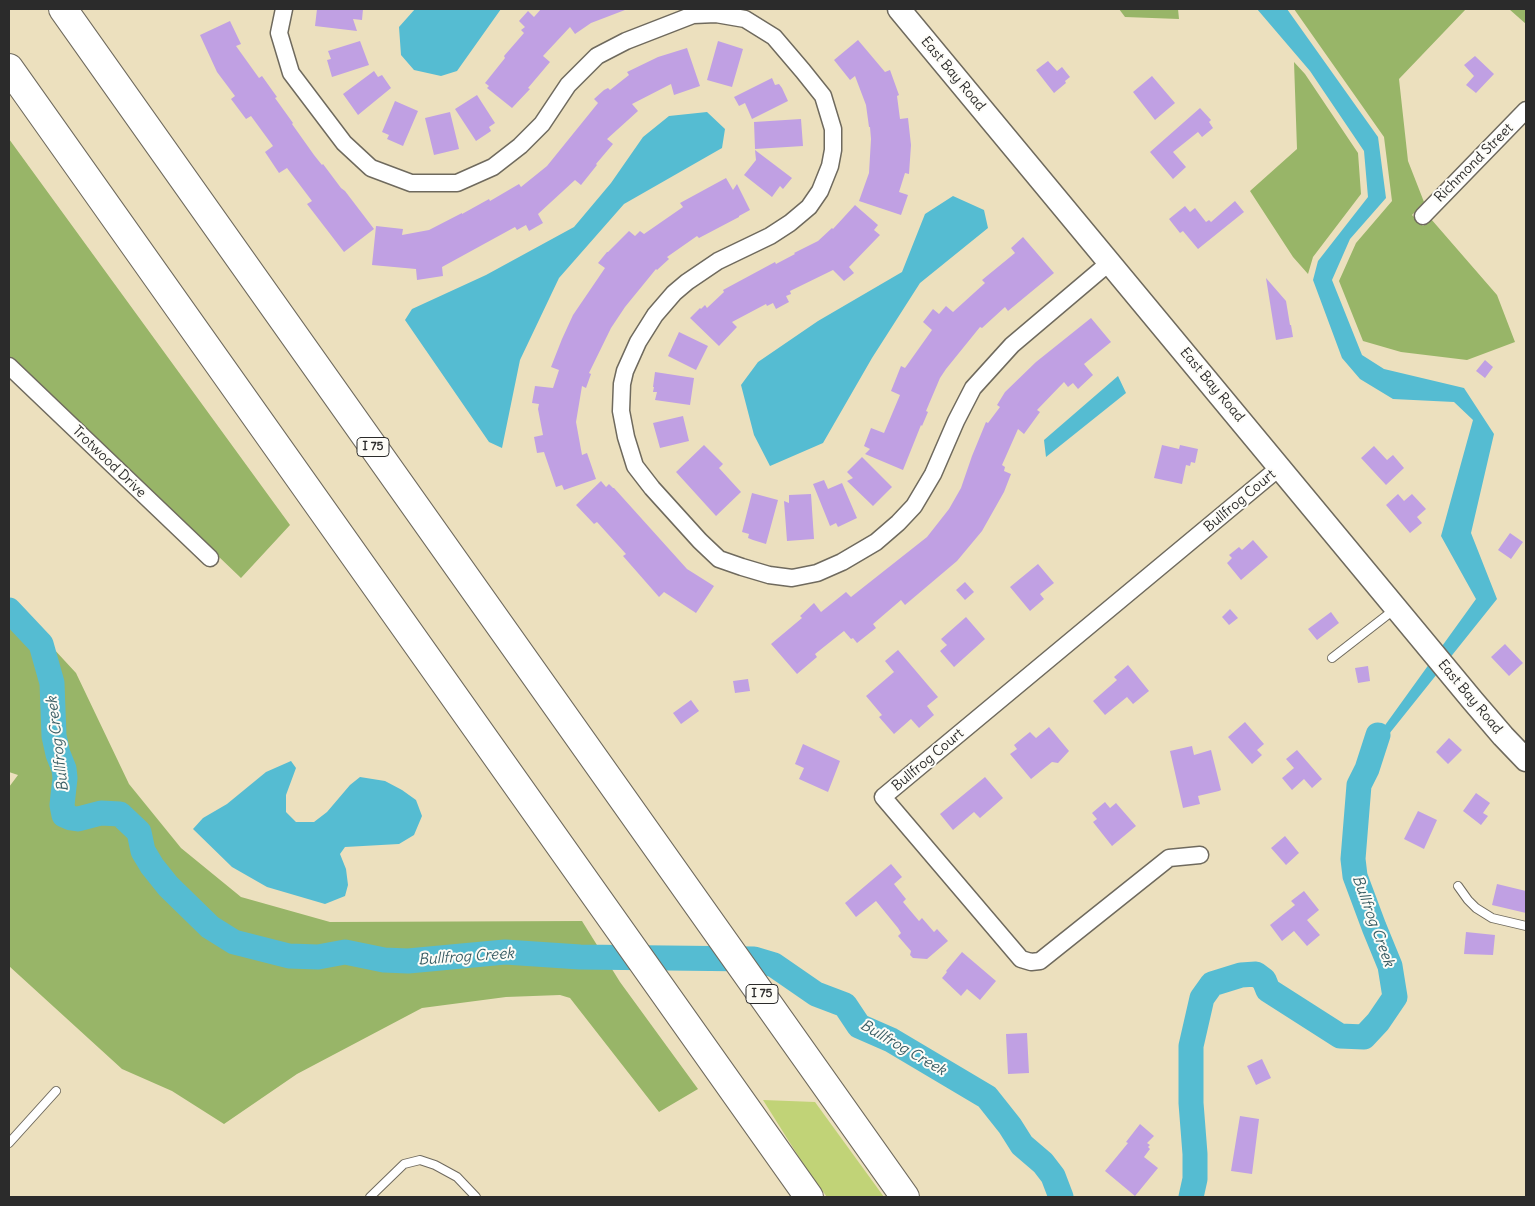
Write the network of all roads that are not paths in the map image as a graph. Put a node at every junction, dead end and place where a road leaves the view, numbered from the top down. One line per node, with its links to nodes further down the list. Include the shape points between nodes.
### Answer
1 (63, 9): 22 (highway, I 75)
2 (284, 9): 7 (street, via 279,33 291,73 344,143 371,168 411,183 456,183 493,167 542,124 568,85 597,56 693,15 716,14 745,19 774,37 803,70 823,96 833,129 830,166 820,191 809,207 790,223 710,266 674,293 638,342 622,384 621,410 635,466 700,541 719,559 742,568 792,578 817,573 876,542 914,506 934,474 973,388 1012,345)
3 (899, 9): 7 (street, East Bay Road)
4 (9, 68): 21 (highway)
5 (1526, 110): 6 (street, Richmond Street)
6 (1423, 216)
7 (1110, 262): 9 (street, East Bay Road)
8 (9, 366): 10 (street, Trotwood Drive)
9 (1280, 467): 11 (street, East Bay Road); 14 (street, Bullfrog Court, via 883,797 1021,959 1031,962 1040,961 1169,858)
10 (210, 558)
11 (1397, 608): 12 (lane); 13 (street, East Bay Road)
12 (1332, 658)
13 (1526, 760)
14 (1200, 855)
15 (1458, 886): 16 (lane, via 1476,908 1492,918)
16 (1526, 926)
17 (56, 1091): 18 (lane)
18 (9, 1143)
19 (370, 1197): 20 (lane, via 404,1164 420,1160 457,1178)
20 (476, 1197)
21 (809, 1197)
22 (905, 1197)

